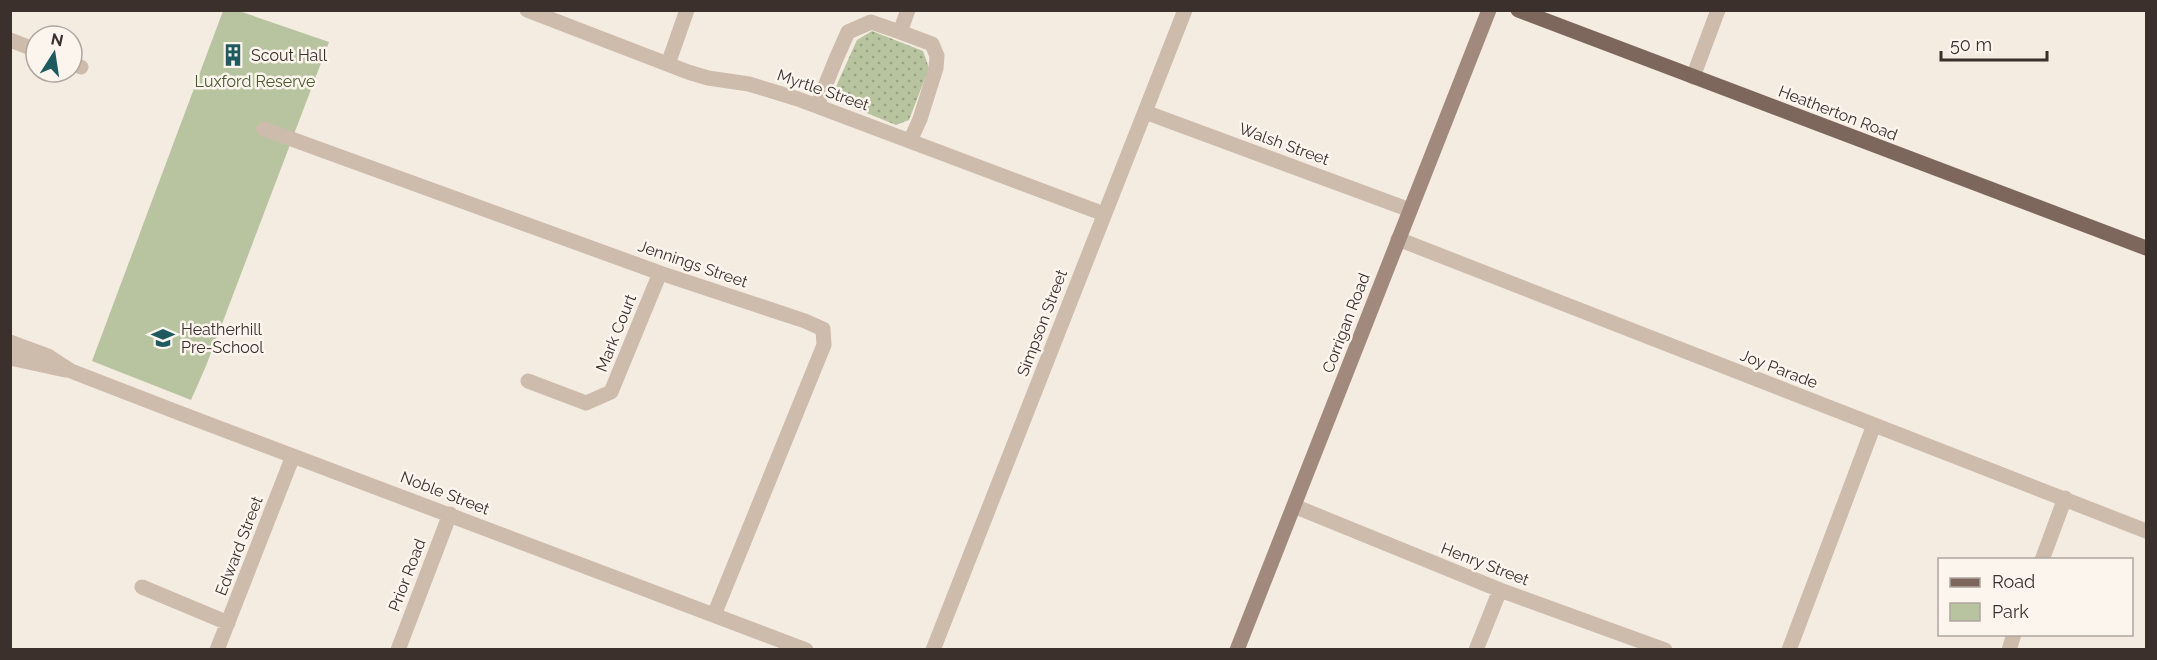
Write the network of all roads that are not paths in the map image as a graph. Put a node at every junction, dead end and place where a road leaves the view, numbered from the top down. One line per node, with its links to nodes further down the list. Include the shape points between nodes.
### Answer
1 (527, 10): 9 (street, Myrtle Street)
2 (687, 10): 9 (street)
3 (908, 10): 8 (street)
4 (1185, 10): 12 (street, Simpson Street)
5 (1489, 10): 15 (main road, Corrigan Road)
6 (1518, 10): 10 (main road, Heatherton Road)
7 (1718, 10): 10 (street)
8 (900, 32): 11 (street, via 871,22 848,32); 14 (street, via 932,44 938,56)
9 (668, 64): 11 (street, Myrtle Street)
10 (1693, 77): 18 (main road, Heatherton Road)
11 (817, 106): 14 (street, Myrtle Street)
12 (1145, 112): 15 (street, Walsh Street); 16 (street, Simpson Street)
13 (264, 129): 19 (street, Jennings Street)
14 (910, 141): 16 (street, Myrtle Street)
15 (1410, 210): 17 (main road, Corrigan Road)
16 (1104, 214): 38 (street, Simpson Street)
17 (1398, 239): 24 (street, Joy Parade); 27 (main road, Corrigan Road)
18 (2146, 248)
19 (660, 273): 23 (street, Mark Court, via 611,392 586,403); 33 (street, Jennings Street, via 823,329 824,345)
20 (10, 342): 22 (street, Noble Street, via 48,356)
21 (10, 358): 22 (street, Noble Street)
22 (71, 370): 25 (street, Noble Street)
23 (528, 381)
24 (1874, 425): 26 (street, Joy Parade); 42 (street)
25 (293, 456): 28 (street, Noble Street); 34 (street, Edward Street)
26 (2065, 498): 29 (street, Joy Parade); 30 (street)
27 (1294, 506): 32 (street, Henry Street); 39 (main road, Corrigan Road)
28 (450, 514): 33 (street, Noble Street); 36 (street, Prior Road)
29 (2146, 531)
30 (2043, 558)
31 (142, 587): 34 (street)
32 (1500, 590): 40 (street); 41 (street, Henry Street)
33 (714, 615): 37 (street, Noble Street)
34 (228, 623): 35 (street, Edward Street)
35 (217, 650)
36 (398, 650)
37 (806, 650)
38 (933, 650)
39 (1237, 650)
40 (1476, 650)
41 (1665, 650)
42 (1789, 650)

